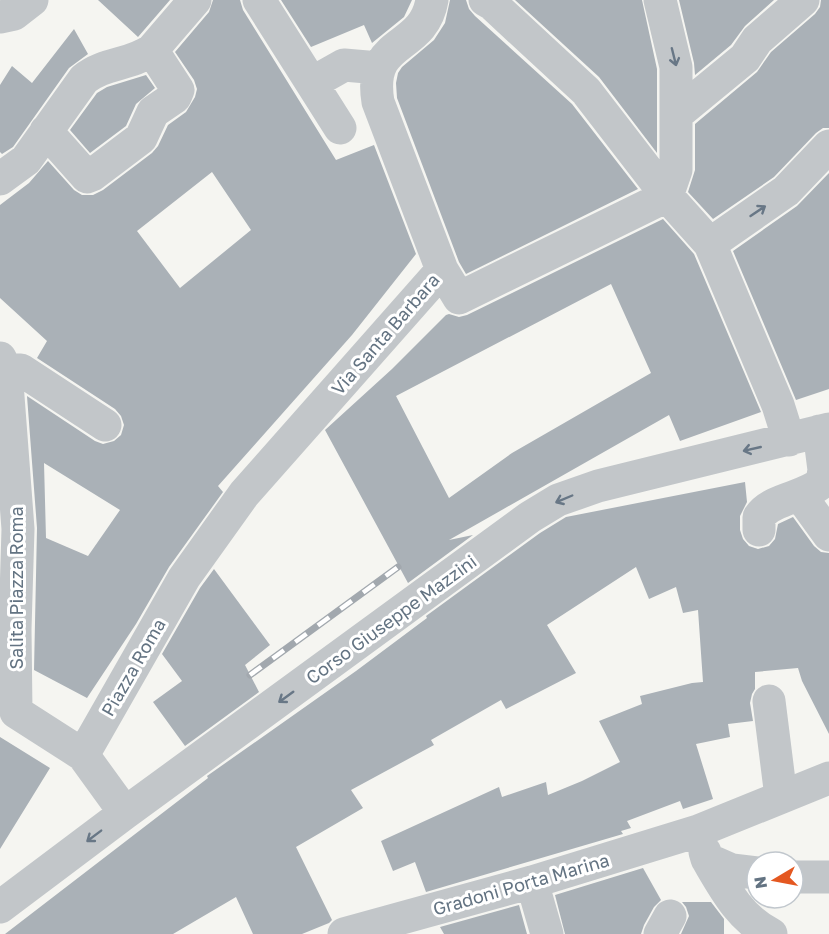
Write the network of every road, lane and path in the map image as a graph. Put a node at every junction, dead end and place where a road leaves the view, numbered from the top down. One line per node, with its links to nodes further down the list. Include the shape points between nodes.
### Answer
1 (32, 0): 8 (street, via 14,14)
2 (195, 0): 9 (street)
3 (260, 0): 11 (street)
4 (432, 0): 10 (street, via 427,20 420,29 389,53)
5 (485, 0): 17 (street, via 586,91)
6 (803, 0): 12 (street, via 757,40 745,58)
7 (661, 1): 12 (street, one-way to 12, via 676,67)
8 (0, 17)
9 (152, 50): 14 (street, via 134,61 106,66 84,79); 14 (street, via 178,90 175,97 153,112 141,138 87,177)
10 (379, 68): 11 (street, via 344,65); 19 (street, Via Santa Barbara, via 378,102)
11 (312, 83): 13 (street)
12 (677, 114): 17 (street, via 676,170)
13 (340, 128)
14 (46, 131): 16 (street, via 26,160)
15 (829, 146): 18 (street, one-way to 15, via 786,192)
16 (0, 179)
17 (667, 196): 18 (street); 19 (street, via 459,298)
18 (710, 244): 22 (street, via 778,405)
19 (442, 270): 27 (street, Via Santa Barbara, via 244,494)
20 (3, 364): 21 (street, via 21,370); 23 (street, Salita Piazza Roma)
21 (105, 425)
22 (812, 433): 24 (street, via 824,477 818,486); 33 (street, Corso Giuseppe Mazzini, one-way to 33, via 598,486 558,500)
23 (6, 437): 29 (street, Salita Piazza Roma, via 18,529)
24 (800, 495): 25 (street, via 761,513); 26 (street)
25 (759, 530)
26 (829, 535)
27 (184, 578): 30 (street, Piazza Roma)
28 (768, 701): 32 (street)
29 (8, 714): 30 (street)
30 (83, 755): 33 (street)
31 (829, 778): 32 (street, Gradoni Porta Marina)
32 (780, 797): 34 (street, Gradoni Porta Marina)
33 (125, 813): 39 (street, Corso Giuseppe Mazzini, one-way to 39)
34 (702, 845): 35 (street, via 732,870); 38 (street, Gradoni Porta Marina); 43 (street, via 731,899 746,917)
35 (745, 872)
36 (805, 877): 37 (street)
37 (829, 877)
38 (532, 882): 40 (street, Gradoni Porta Marina); 42 (street)
39 (0, 907)
40 (385, 929): 41 (street, Gradoni Porta Marina)
41 (344, 934)
42 (547, 934)
43 (771, 934)

